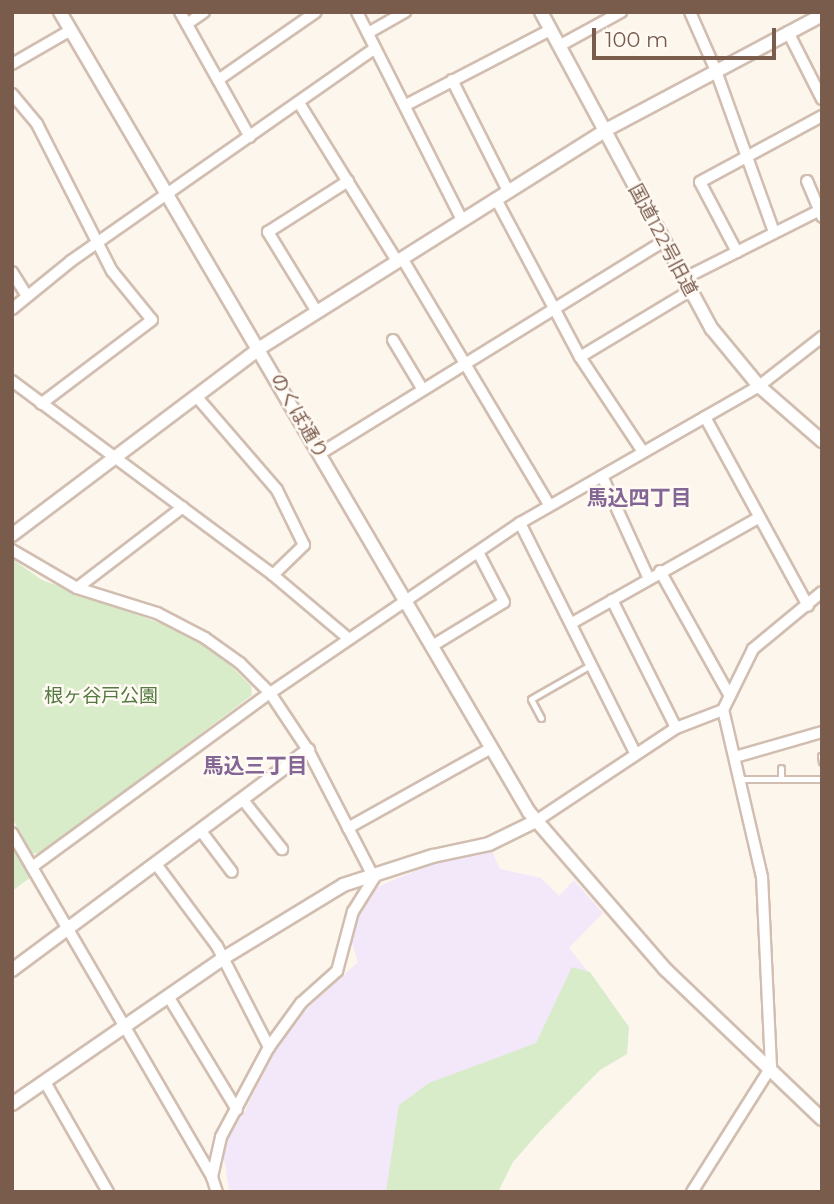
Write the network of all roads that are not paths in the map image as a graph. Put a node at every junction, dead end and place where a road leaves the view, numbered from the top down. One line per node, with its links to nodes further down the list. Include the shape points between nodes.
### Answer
1 (180, 12): 11 (street)
2 (204, 12): 11 (street)
3 (316, 12): 19 (street)
4 (357, 12): 14 (street)
5 (405, 12): 14 (street)
6 (541, 12): 12 (street, 国道122号旧道)
7 (621, 12): 15 (street)
8 (690, 12): 18 (street)
9 (822, 15): 13 (street)
10 (67, 18): 17 (street); 32 (street, のくぼ通り)
11 (187, 24): 19 (street)
12 (550, 30): 15 (street, 国道122号旧道); 20 (street)
13 (788, 32): 18 (street); 22 (street)
14 (368, 33): 16 (street)
15 (559, 46): 26 (street, 国道122号旧道)
16 (375, 48): 23 (street); 24 (street)
17 (12, 64)
18 (716, 71): 26 (street); 28 (street)
19 (218, 80): 27 (street)
20 (452, 80): 24 (street); 31 (street)
21 (12, 94): 38 (street, via 37,124)
22 (822, 99)
23 (299, 103): 27 (street); 29 (street)
24 (406, 105): 35 (street)
25 (822, 116): 28 (street)
26 (606, 130): 31 (street); 37 (street, 国道122号旧道)
27 (250, 137): 32 (street)
28 (748, 156): 36 (street); 39 (street, via 701,182)
29 (348, 181): 40 (street); 46 (street, via 268,232)
30 (807, 181): 34 (street)
31 (508, 191): 33 (street)
32 (169, 194): 38 (street); 49 (street, のくぼ通り)
33 (496, 199): 35 (street); 45 (street)
34 (821, 212): 36 (street)
35 (462, 220): 40 (street)
36 (774, 233): 39 (street)
37 (664, 241): 42 (street, 国道122号旧道); 45 (street)
38 (98, 244): 43 (street); 56 (street, via 112,271 152,320)
39 (737, 252): 42 (street)
40 (400, 260): 46 (street); 51 (street)
41 (12, 272): 43 (street)
42 (687, 285): 50 (street); 53 (street, 国道122号旧道, via 725,348)
43 (27, 296): 44 (street)
44 (12, 309)
45 (555, 309): 50 (street); 51 (street)
46 (317, 312): 49 (street)
47 (822, 337): 53 (street)
48 (393, 340): 54 (street)
49 (260, 348): 55 (street); 60 (street, のくぼ通り)
50 (580, 358): 59 (street)
51 (466, 364): 54 (street); 63 (street)
52 (12, 381): 56 (street)
53 (759, 386): 57 (street); 58 (street, 国道122号旧道)
54 (423, 390): 60 (street)
55 (196, 396): 61 (street); 71 (street, via 276,489 304,545)
56 (41, 404): 61 (street)
57 (705, 417): 59 (street); 65 (street)
58 (822, 442)
59 (643, 452): 62 (street)
60 (321, 453): 76 (street, のくぼ通り)
61 (113, 458): 64 (street); 67 (street)
62 (602, 476): 63 (street); 72 (street)
63 (549, 505): 66 (street)
64 (183, 507): 71 (street); 73 (street)
65 (758, 518): 70 (street); 77 (street)
66 (520, 523): 69 (street); 78 (street)
67 (12, 535)
68 (12, 550): 73 (street)
69 (478, 552): 76 (street); 80 (street, via 504,602)
70 (660, 571): 72 (street); 83 (street)
71 (273, 575): 79 (street)
72 (648, 577): 75 (street)
73 (77, 589): 82 (street, via 157,613 205,638)
74 (822, 592): 77 (street)
75 (612, 600): 78 (street); 86 (street)
76 (407, 601): 79 (street); 80 (street, のくぼ通り)
77 (808, 606): 83 (street, via 753,649)
78 (572, 623): 81 (street)
79 (349, 639): 82 (street)
80 (432, 646): 88 (street, のくぼ通り)
81 (592, 664): 85 (lane, via 531,699); 90 (street)
82 (270, 693): 89 (street); 105 (street)
83 (730, 696): 84 (street)
84 (723, 710): 86 (street); 92 (street)
85 (541, 718)
86 (676, 729): 90 (street)
87 (822, 732): 92 (street)
88 (491, 748): 99 (street, のくぼ通り); 100 (street)
89 (308, 750): 98 (street); 100 (street)
90 (635, 753): 99 (street)
91 (821, 755): 93 (lane)
92 (735, 757): 95 (street)
93 (822, 762)
94 (781, 768): 96 (lane)
95 (740, 779): 96 (lane); 114 (street, via 762,877)
96 (781, 779): 97 (lane)
97 (822, 779)
98 (243, 800): 101 (street); 103 (street)
99 (536, 821): 107 (street, via 489,845 433,856); 114 (street, のくぼ通り, via 666,969 719,1024)
100 (348, 828): 107 (street)
101 (201, 831): 104 (street); 106 (street)
102 (12, 833): 105 (street)
103 (282, 849)
104 (156, 864): 108 (street); 109 (street)
105 (32, 867): 108 (street)
106 (232, 872)
107 (374, 878): 109 (street, via 343,885); 113 (street, via 353,911 337,971 301,1003)
108 (68, 928): 110 (street); 112 (street)
109 (222, 959): 111 (street); 113 (street)
110 (12, 970)
111 (167, 996): 112 (street); 117 (street)
112 (125, 1027): 115 (street); 119 (street)
113 (269, 1047): 117 (street)
114 (771, 1067): 118 (street, のくぼ通り); 122 (street)
115 (45, 1082): 116 (street); 120 (street)
116 (12, 1104)
117 (237, 1110): 119 (street, via 221,1137)
118 (822, 1119)
119 (212, 1177): 121 (street)
120 (108, 1192)
121 (217, 1192)
122 (692, 1192)

